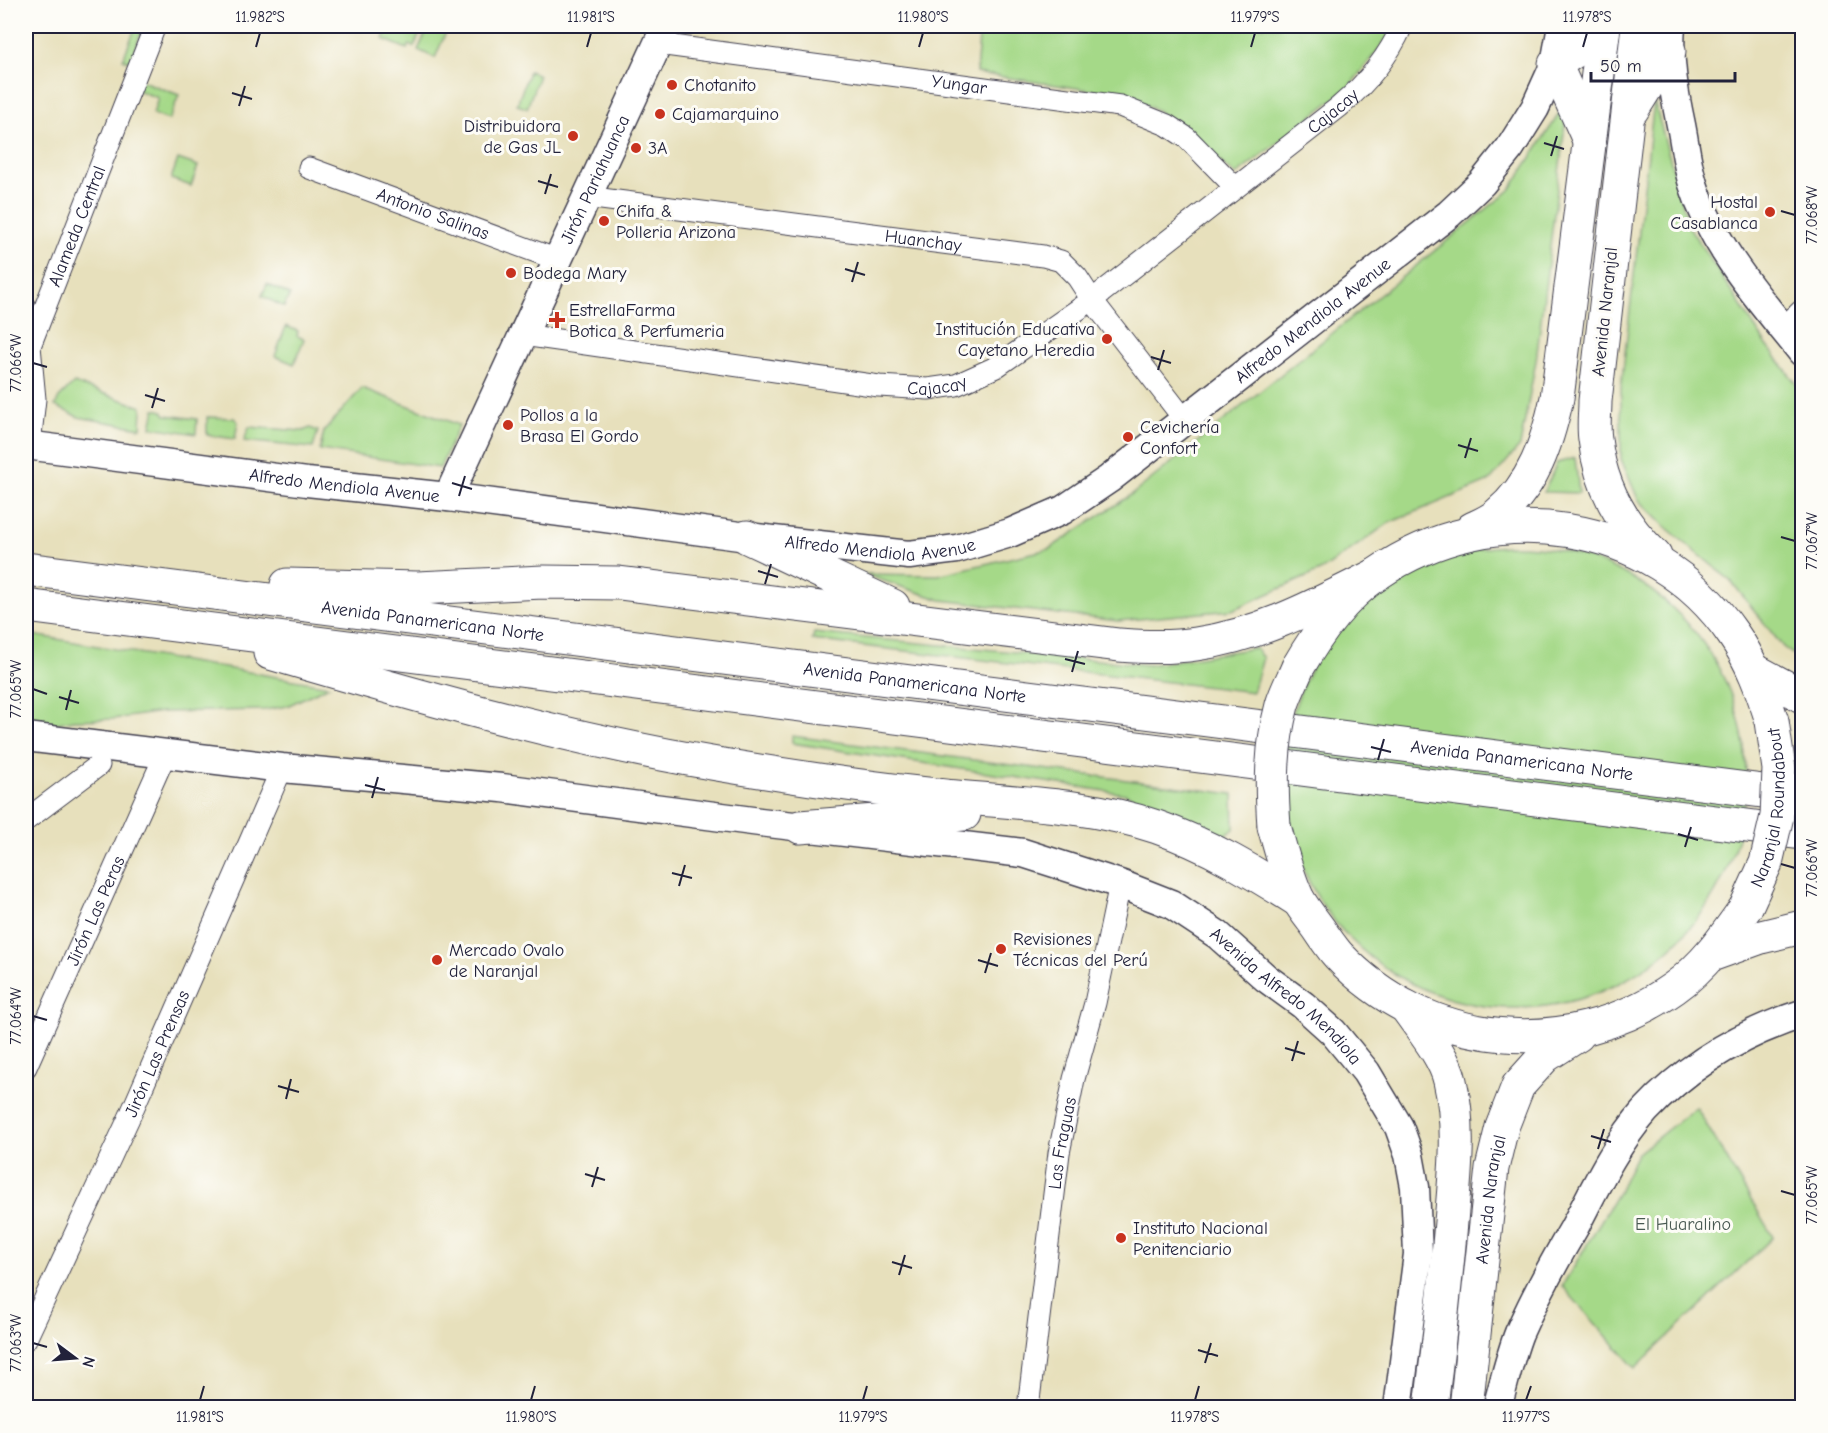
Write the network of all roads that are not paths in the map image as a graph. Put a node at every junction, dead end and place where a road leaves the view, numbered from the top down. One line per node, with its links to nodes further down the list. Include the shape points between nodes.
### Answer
1 (155, 26): 21 (street, Alameda Central, via 30,346 35,399)
2 (1402, 26): 13 (street, Cajacay, via 1393,46 1356,93)
3 (1562, 26): 9 (main road)
4 (1638, 26): 10 (highway, Avenida Naranjal)
5 (1647, 26): 8 (highway)
6 (1604, 29): 9 (highway); 11 (highway, Avenida Naranjal)
7 (662, 35): 13 (street, Yungar, via 1120,105 1187,138); 14 (main road, Jirón Pariahuanca)
8 (1670, 38): 10 (highway); 17 (main road, via 1676,102 1693,184 1713,230 1741,275)
9 (1555, 64): 11 (highway); 20 (main road, Alfredo Mendiola Avenue, via 1535,108 1482,183 1449,214)
10 (1627, 118): 26 (highway, Avenida Naranjal, via 1594,438 1616,508 1641,543)
11 (1588, 140): 23 (highway, Avenida Naranjal, via 1557,398 1548,439 1521,491 1496,516)
12 (309, 168): 15 (street, Antonio Salinas)
13 (1235, 187): 16 (street, Cajacay)
14 (586, 197): 15 (main road, Jirón Pariahuanca); 16 (street, Huanchay, via 1043,256 1061,261)
15 (558, 260): 18 (main road, Jirón Pariahuanca)
16 (1092, 300): 18 (street, Cajacay, via 996,367 956,385 928,389 879,386); 20 (street, Huanchay)
17 (1793, 319): 19 (main road)
18 (523, 336): 22 (main road, Jirón Pariahuanca)
19 (1803, 352)
20 (1184, 419): 24 (main road, Alfredo Mendiola Avenue, via 1063,510 1011,533 957,549 909,555)
21 (28, 440): 22 (main road, Alfredo Mendiola Avenue, via 307,482)
22 (448, 497): 24 (main road, Alfredo Mendiola Avenue)
23 (1464, 533): 26 (highway, Naranjal Roundabout, via 1519,526 1574,530 1627,546); 27 (highway, Naranjal Roundabout, via 1403,557)
24 (747, 537): 30 (highway)
25 (26, 569): 28 (highway, Avenida Panamericana Norte)
26 (1674, 574): 32 (highway, Naranjal Roundabout, via 1706,601 1733,633)
27 (1376, 575): 30 (highway, via 1277,621 1194,645 1119,645); 44 (highway, Naranjal Roundabout, bridge, via 1345,601 1319,632 1298,667 1283,704 1274,744 1271,785 1275,826)
28 (201, 592): 30 (highway, via 297,585 418,588 592,581); 38 (highway, Avenida Panamericana Norte)
29 (26, 606): 31 (highway)
30 (925, 620)
31 (171, 624): 39 (highway, via 462,706 628,747 822,781); 42 (highway, Avenida Panamericana Norte)
32 (1754, 670): 33 (highway); 46 (highway, Naranjal Roundabout, bridge, via 1772,721 1779,768 1777,816 1766,863 1746,907)
33 (1803, 696)
34 (26, 737): 35 (main road)
35 (165, 755): 37 (main road); 50 (street, Jirón Las Peras)
36 (99, 765): 40 (street)
37 (282, 768): 41 (main road, via 466,784); 51 (street, Jirón Las Prensas, via 129,1118)
38 (1803, 796)
39 (1047, 806): 41 (highway); 44 (highway, via 1111,815 1175,834 1217,852)
40 (26, 820)
41 (801, 827): 43 (main road, via 1023,853)
42 (1803, 832)
43 (1120, 884): 52 (street, Las Fraguas, via 1059,1152); 53 (main road, Avenida Alfredo Mendiola, via 1171,904 1218,935 1303,1005 1333,1032 1366,1072 1399,1126 1415,1187 1419,1254)
44 (1299, 901): 47 (highway, Naranjal Roundabout, via 1337,954 1369,984)
45 (1803, 927): 46 (highway)
46 (1711, 955): 49 (highway, Naranjal Roundabout, via 1675,987 1633,1012)
47 (1406, 1007): 49 (highway, Naranjal Roundabout, via 1449,1026 1495,1035 1541,1036); 54 (highway, Avenida Naranjal, via 1450,1079 1455,1119 1456,1164)
48 (1803, 1014): 56 (main road, via 1741,1038 1706,1058 1645,1112 1599,1179 1544,1281 1518,1336)
49 (1588, 1029): 55 (highway, Avenida Naranjal, via 1545,1056 1518,1086 1502,1127 1492,1168)
50 (26, 1067)
51 (26, 1339)
52 (1028, 1407)
53 (1398, 1407)
54 (1431, 1407)
55 (1466, 1407)
56 (1497, 1407)

